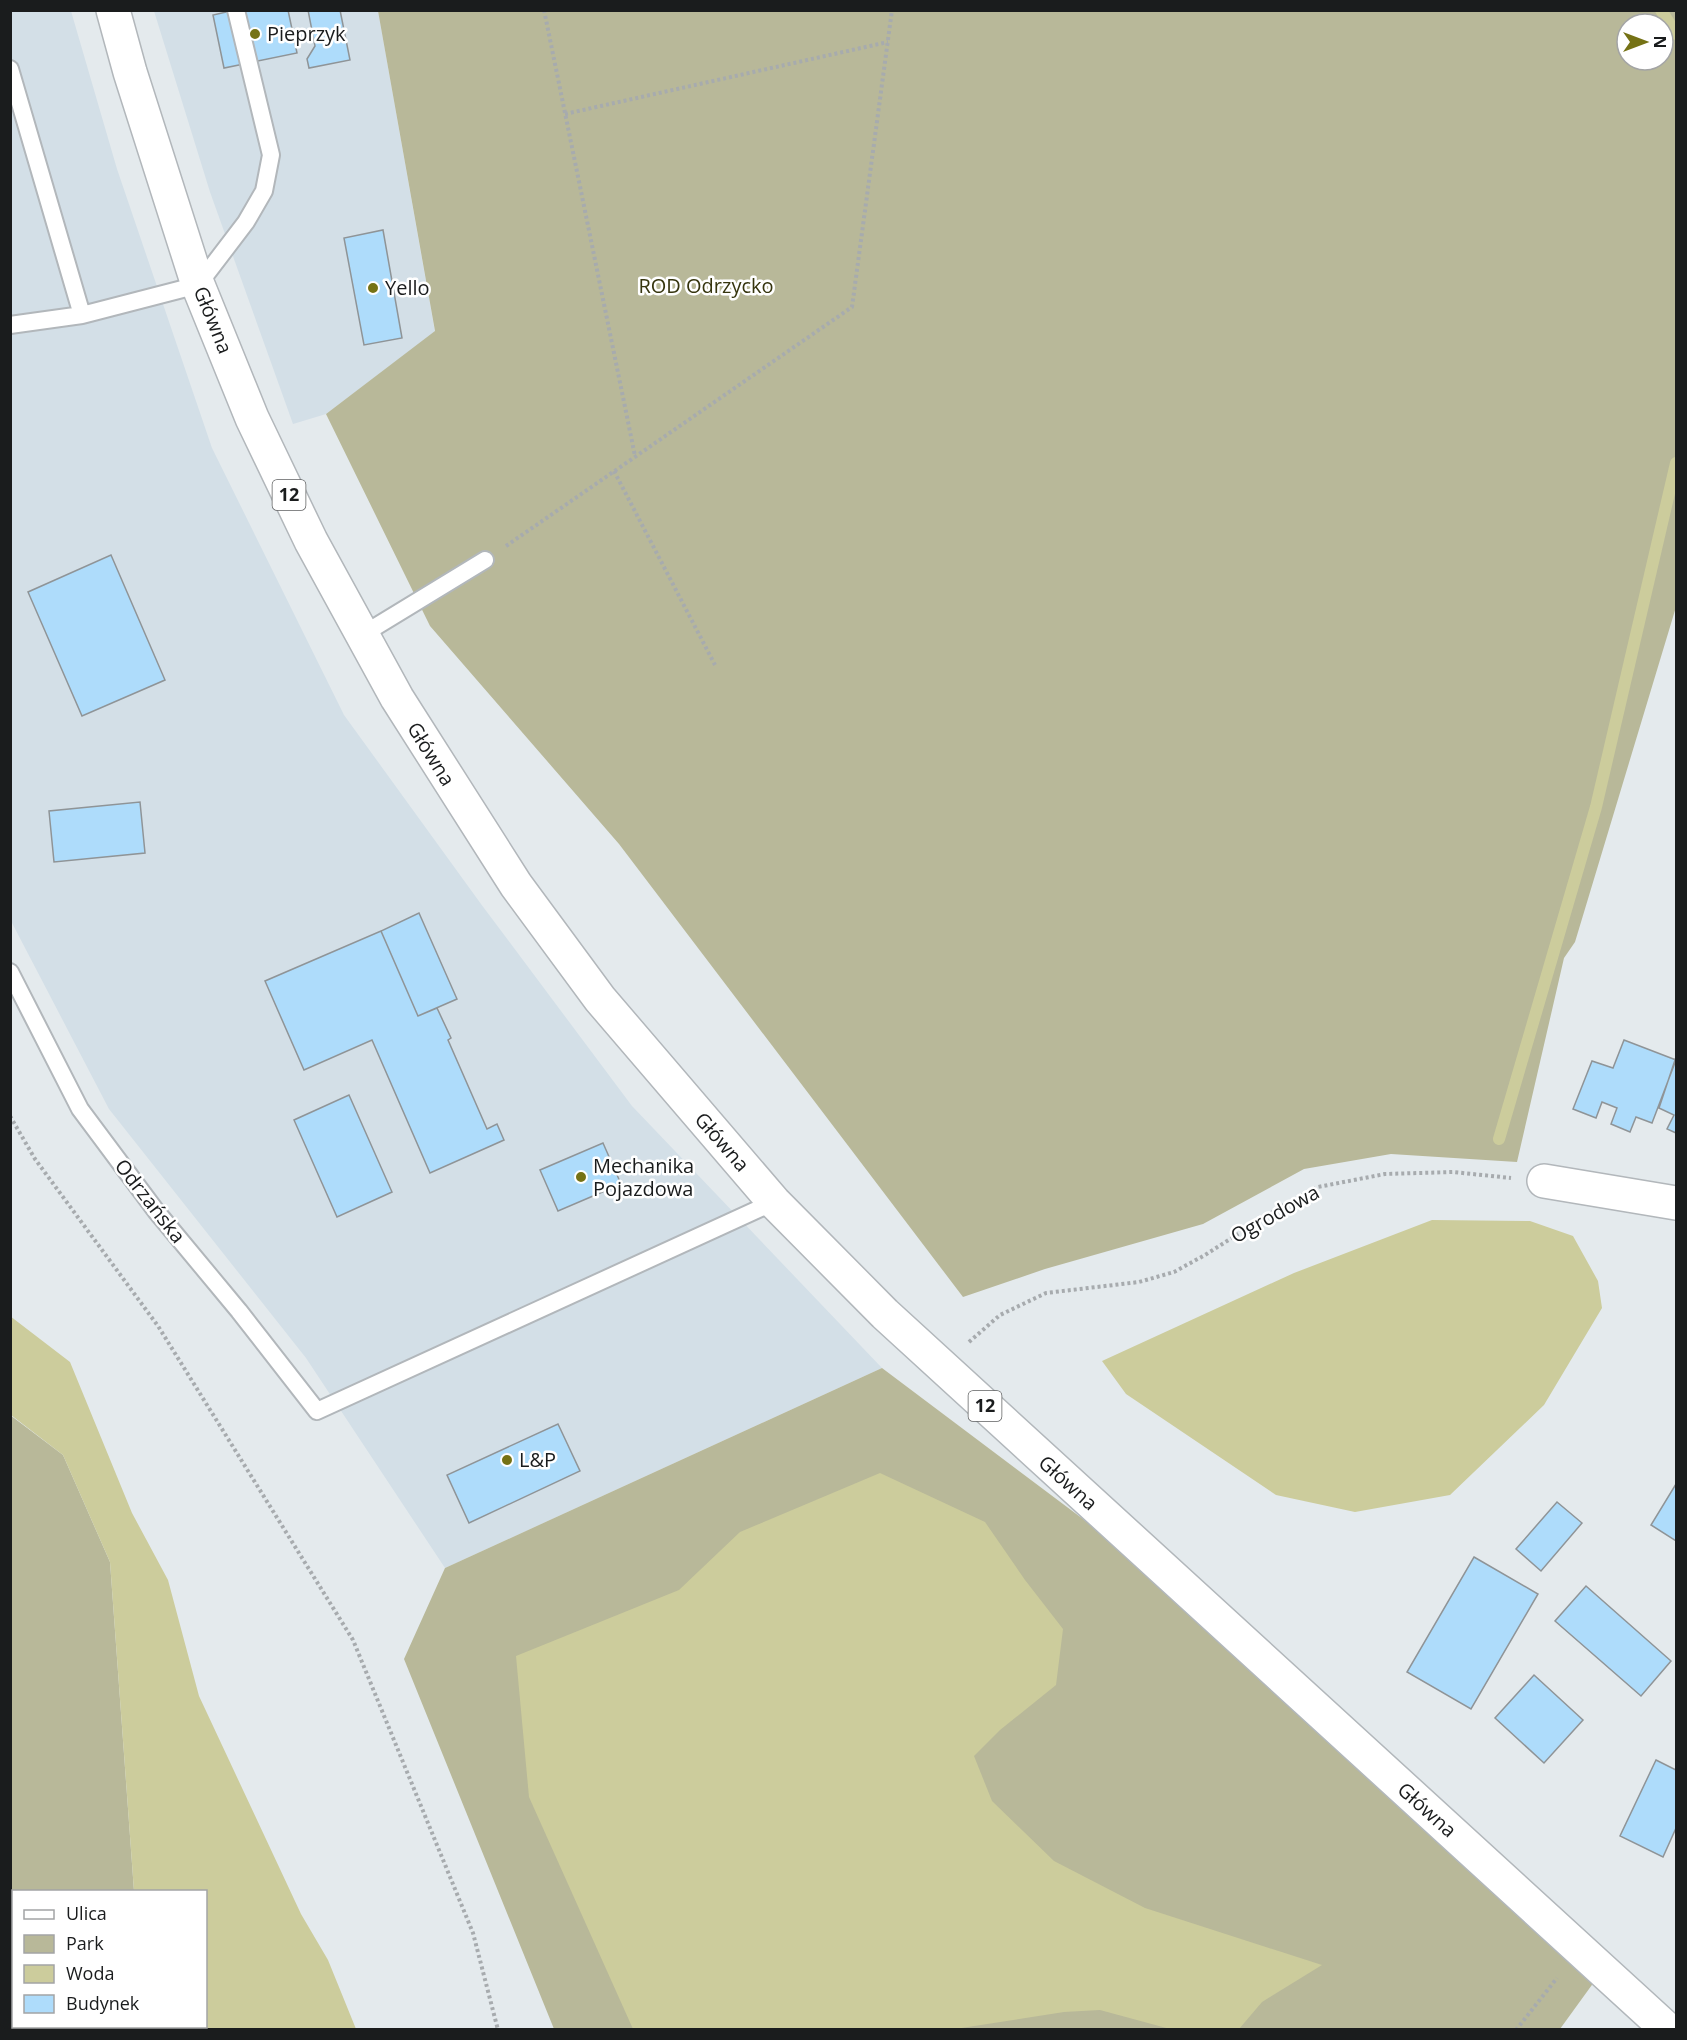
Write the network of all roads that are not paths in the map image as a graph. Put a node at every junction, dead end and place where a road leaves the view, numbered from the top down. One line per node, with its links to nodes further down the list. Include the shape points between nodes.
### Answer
1 (113, 10): 4 (main road, Główna / 12)
2 (236, 10): 4 (lane, via 271,155 264,191 246,222)
3 (10, 69): 5 (lane)
4 (198, 285): 5 (lane); 8 (main road, Główna / 12, via 252,418)
5 (82, 315): 6 (lane)
6 (10, 325)
7 (485, 560): 8 (lane)
8 (362, 635): 11 (main road, Główna / 12, via 516,885 600,999)
9 (10, 972): 11 (lane, Odrzańska, via 80,1109 156,1211 317,1411)
10 (1544, 1181): 12 (main road)
11 (774, 1202): 13 (main road, Główna / 12, via 940,1365)
12 (1677, 1203)
13 (1668, 2030)

